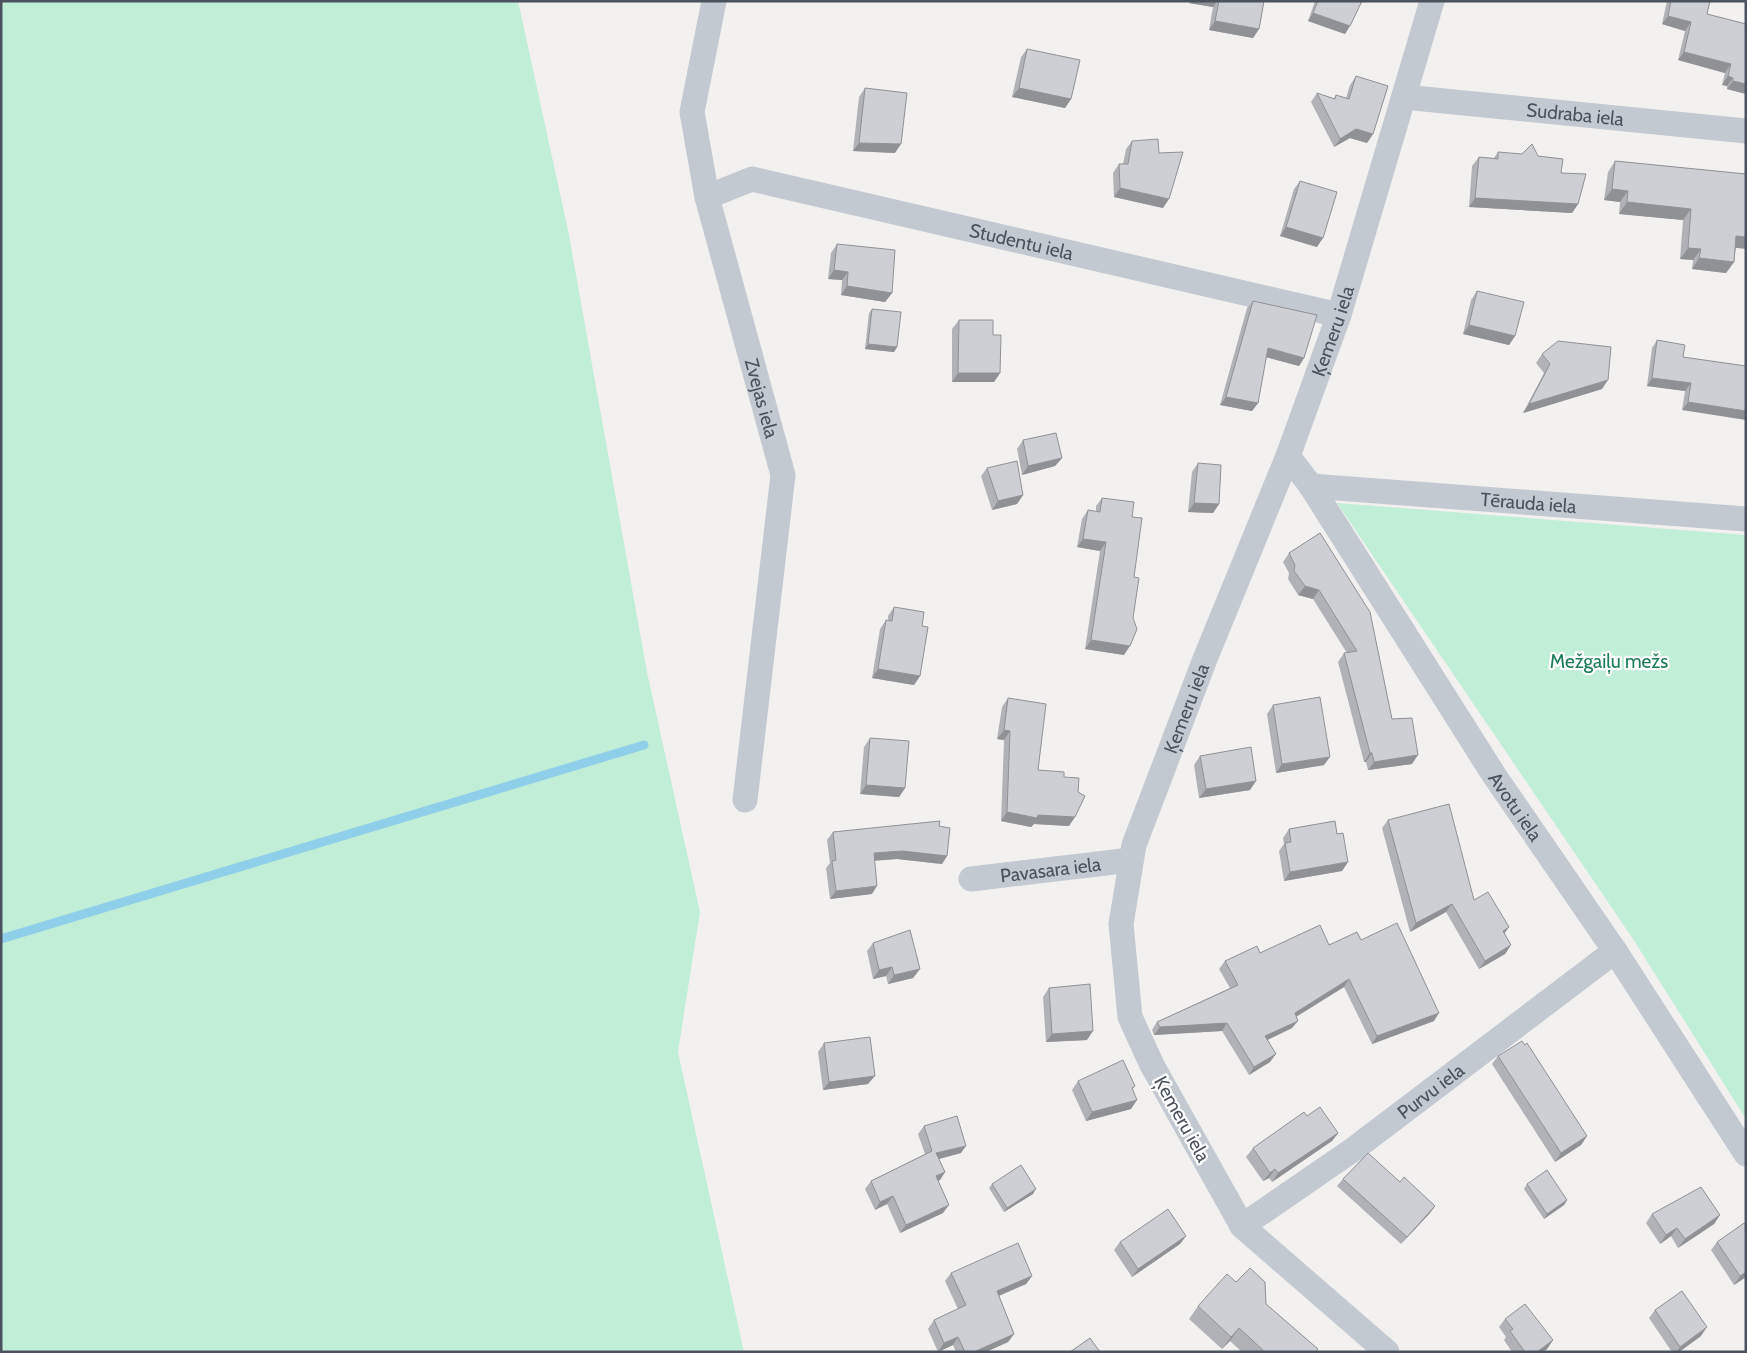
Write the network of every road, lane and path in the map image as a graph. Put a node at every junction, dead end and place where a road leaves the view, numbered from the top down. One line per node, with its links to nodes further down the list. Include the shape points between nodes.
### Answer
1 (714, 1): 5 (street, Zvejas iela, via 692,112)
2 (1432, 1): 3 (street, Ķemeru iela)
3 (1404, 96): 4 (street, Sudraba iela); 6 (street, Ķemeru iela)
4 (1746, 132)
5 (706, 196): 6 (street, Studentu iela, via 752,179); 10 (street, Zvejas iela, via 783,474)
6 (1339, 315): 7 (street, Ķemeru iela)
7 (1288, 456): 8 (street, Avotu iela); 11 (street, Ķemeru iela, via 1205,659)
8 (1311, 486): 9 (street, Tērauda iela); 13 (street, Avotu iela, via 1494,775)
9 (1746, 519)
10 (745, 800)
11 (1131, 860): 12 (street, Pavasara iela); 15 (street, Ķemeru iela, via 1121,924 1130,1018 1152,1065)
12 (971, 879)
13 (1615, 951): 14 (street, Avotu iela); 15 (street, Purvu iela, via 1354,1149)
14 (1746, 1154)
15 (1242, 1226): 16 (street, Ķemeru iela)
16 (1387, 1352)

